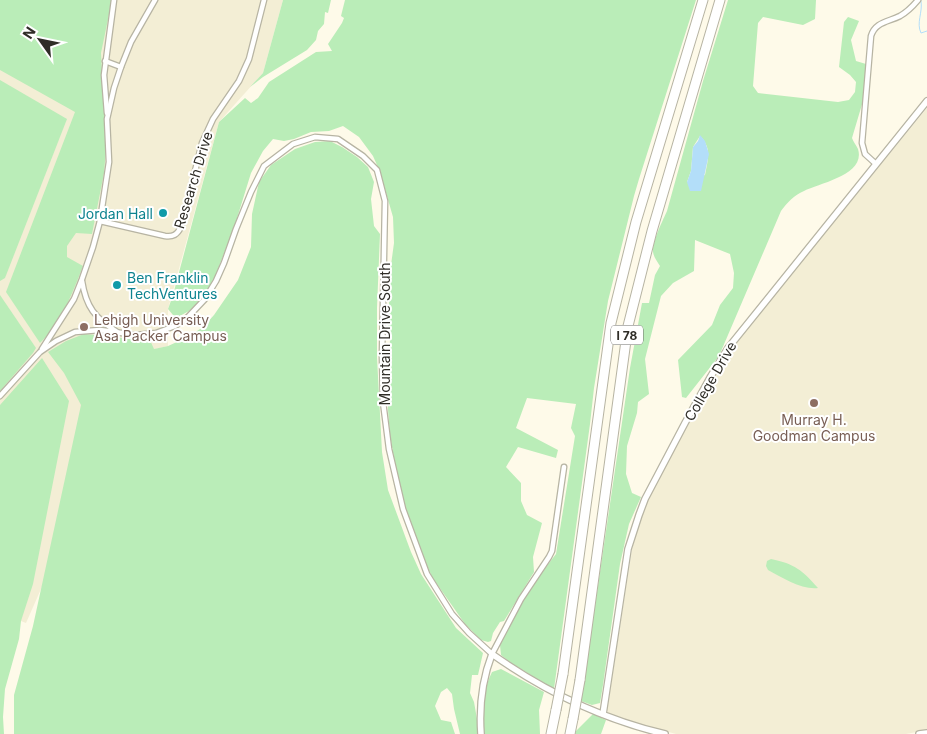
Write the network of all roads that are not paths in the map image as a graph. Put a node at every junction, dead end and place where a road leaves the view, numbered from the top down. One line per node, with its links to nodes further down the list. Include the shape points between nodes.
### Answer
1 (114, 0): 7 (street)
2 (155, 0): 8 (street)
3 (264, 0): 12 (street, Research Drive, via 249,59 202,143 179,232 165,236)
4 (702, 0): 25 (highway, I 78, bridge, via 636,222 610,323 563,674)
5 (720, 0): 26 (highway, I 78, bridge, via 652,231 628,326)
6 (918, 1): 11 (street, via 900,16 878,25 873,32 862,149)
7 (105, 61): 8 (street); 10 (street)
8 (121, 67): 10 (street)
9 (927, 101): 11 (street, College Drive)
10 (107, 119): 12 (street, via 110,162)
11 (876, 164): 21 (street, College Drive, via 728,348 646,498 628,549)
12 (100, 221): 13 (street)
13 (82, 280): 14 (street); 15 (street)
14 (74, 299): 15 (street); 17 (street)
15 (86, 300): 16 (street, via 99,319)
16 (118, 333): 17 (street, Mountain Drive South, via 100,330 75,332); 20 (street, Mountain Drive South, via 156,333 175,326 195,310 216,282 264,166 292,144 315,137 338,139 363,156 377,170 384,201 384,410 403,509 427,574 452,614)
17 (40, 352): 18 (street, Mountain Drive South)
18 (0, 396)
19 (564, 467): 20 (street, via 552,551 521,598)
20 (492, 654): 21 (street, Mountain Drive South, via 548,690); 24 (street, via 482,692)
21 (603, 714): 22 (street, Mountain Drive South)
22 (646, 732): 27 (street, Mountain Drive South)
23 (927, 733): 28 (street)
24 (481, 734)
25 (551, 734)
26 (570, 734)
27 (665, 734)
28 (919, 734)

